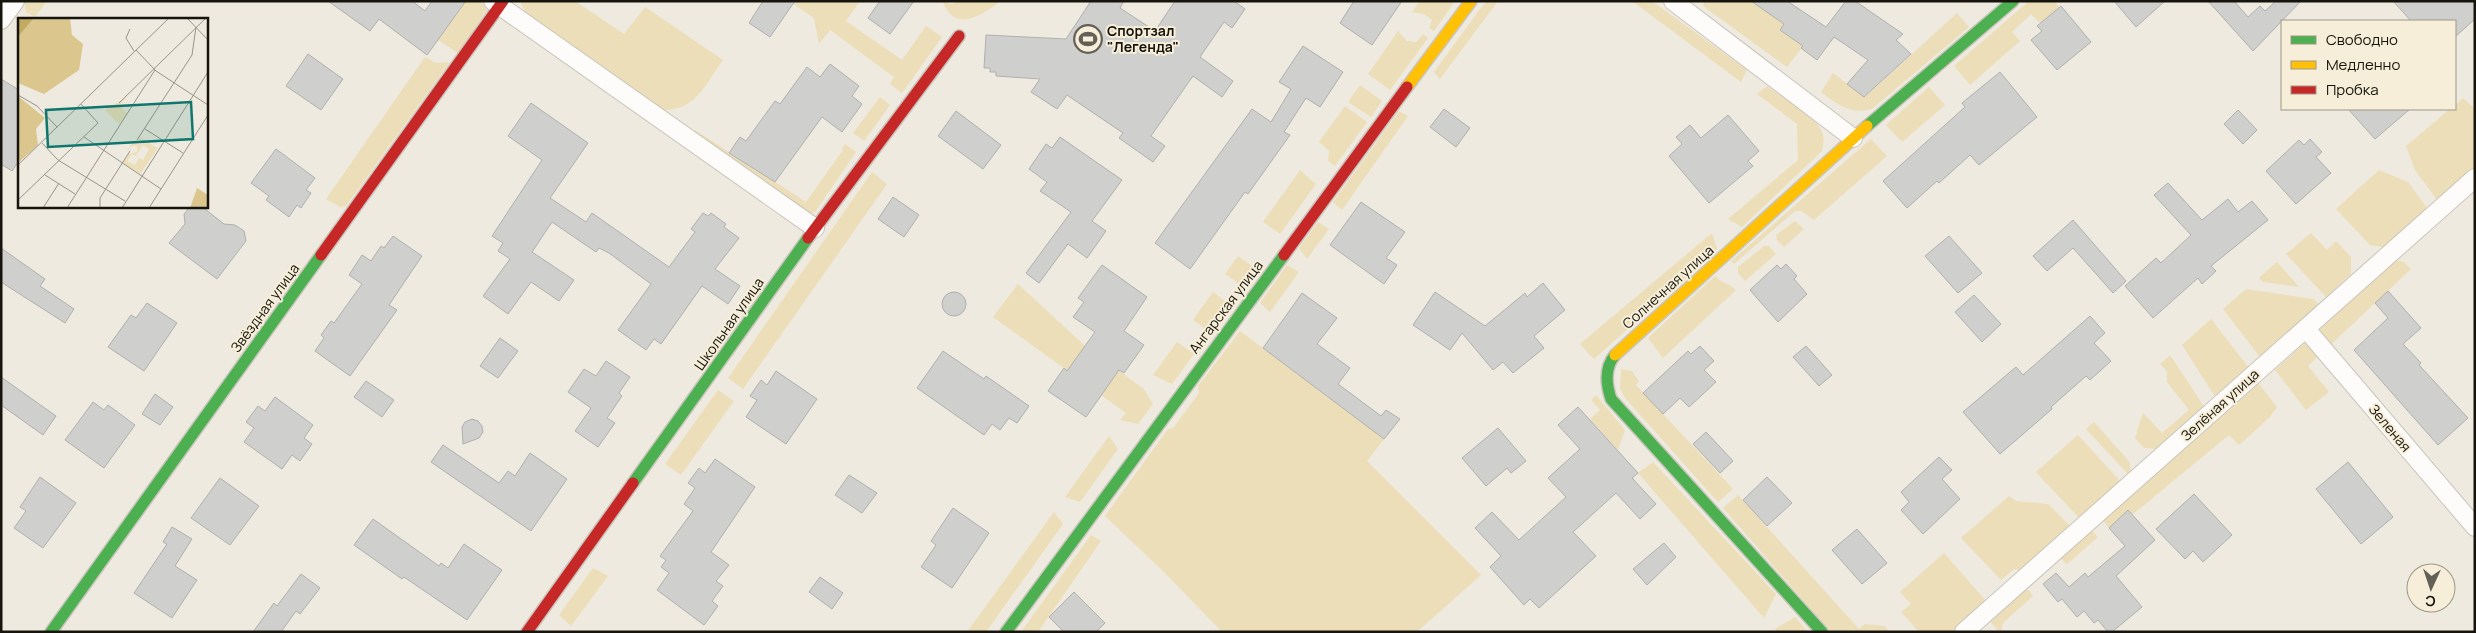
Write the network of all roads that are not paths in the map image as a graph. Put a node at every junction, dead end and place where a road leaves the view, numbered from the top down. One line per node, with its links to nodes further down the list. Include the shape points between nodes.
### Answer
1 (15, 1): 6 (street)
2 (1472, 1): 15 (street, Ангарская улица)
3 (1673, 1): 8 (street)
4 (2013, 1): 8 (street, Солнечная улица)
5 (498, 3): 10 (street); 13 (street, Звёздная улица)
6 (1, 20)
7 (959, 36): 10 (street, Школьная улица)
8 (1854, 138): 16 (street, Солнечная улица, via 1613,357 1606,371 1611,399)
9 (2475, 178): 11 (street, Зелёная улица)
10 (815, 228): 14 (street, Школьная улица)
11 (2306, 329): 12 (street, Зеленая); 17 (street, Зелёная улица)
12 (2475, 527)
13 (51, 632)
14 (528, 632)
15 (1006, 632)
16 (1822, 632)
17 (1964, 632)

